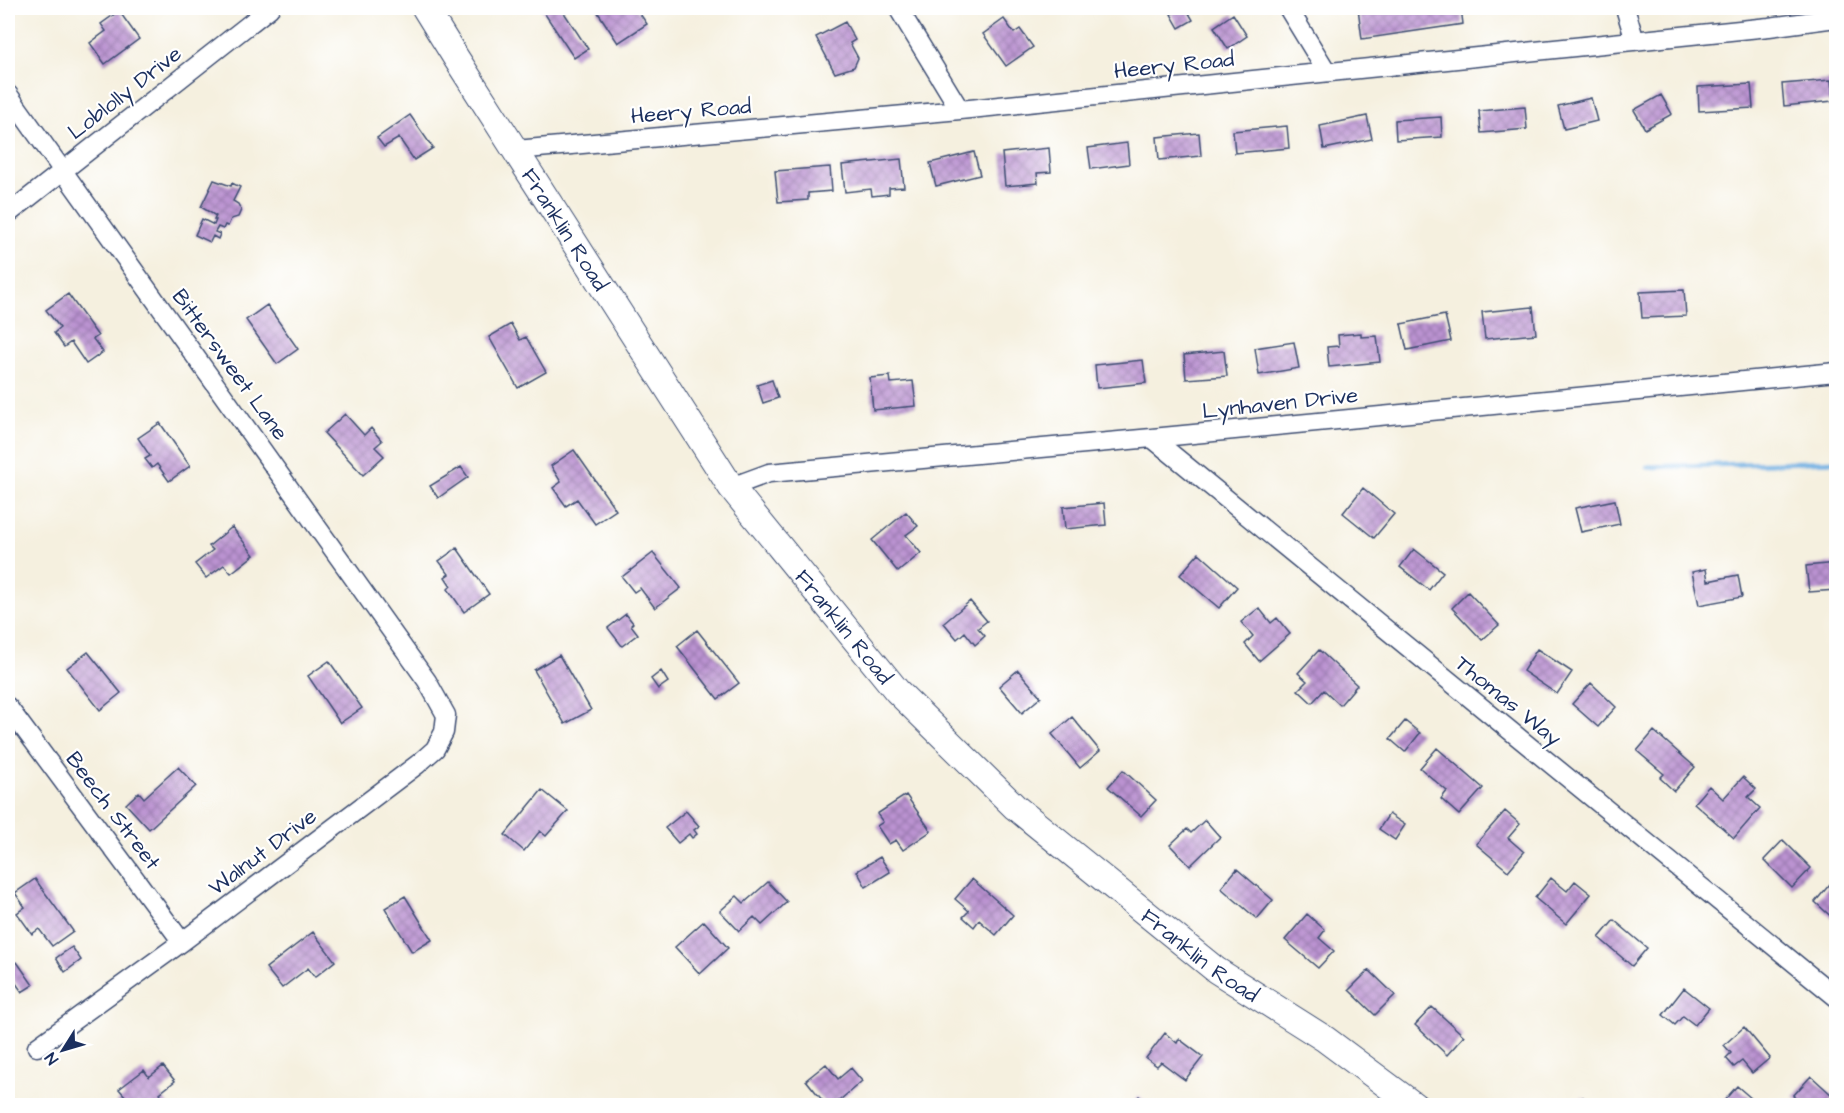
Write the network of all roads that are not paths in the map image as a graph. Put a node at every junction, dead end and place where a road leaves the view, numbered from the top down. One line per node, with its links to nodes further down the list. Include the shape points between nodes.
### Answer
1 (270, 8): 12 (street, Loblolly Drive)
2 (425, 8): 11 (main road, Franklin Road)
3 (898, 8): 10 (street)
4 (1288, 8): 8 (street)
5 (1625, 8): 7 (street)
6 (1836, 18): 7 (street, Heery Road)
7 (1635, 41): 8 (street, Heery Road)
8 (1327, 72): 10 (street, Heery Road)
9 (8, 94): 12 (street, Bittersweet Lane)
10 (960, 110): 11 (street, Heery Road)
11 (516, 150): 16 (main road, Franklin Road)
12 (62, 170): 13 (street, Loblolly Drive); 17 (street, Bittersweet Lane)
13 (8, 214)
14 (1836, 372): 15 (street, Lynhaven Drive)
15 (1152, 438): 16 (street, Lynhaven Drive, via 769,473); 20 (street, Thomas Way)
16 (730, 486): 22 (main road, Franklin Road, via 897,691 1015,807 1216,970 1325,1039)
17 (414, 662): 19 (street, Walnut Drive, via 446,715 444,732 435,749)
18 (8, 707): 19 (street, Beech Street)
19 (182, 942): 21 (street, Walnut Drive)
20 (1836, 997)
21 (37, 1047)
22 (1414, 1106)

